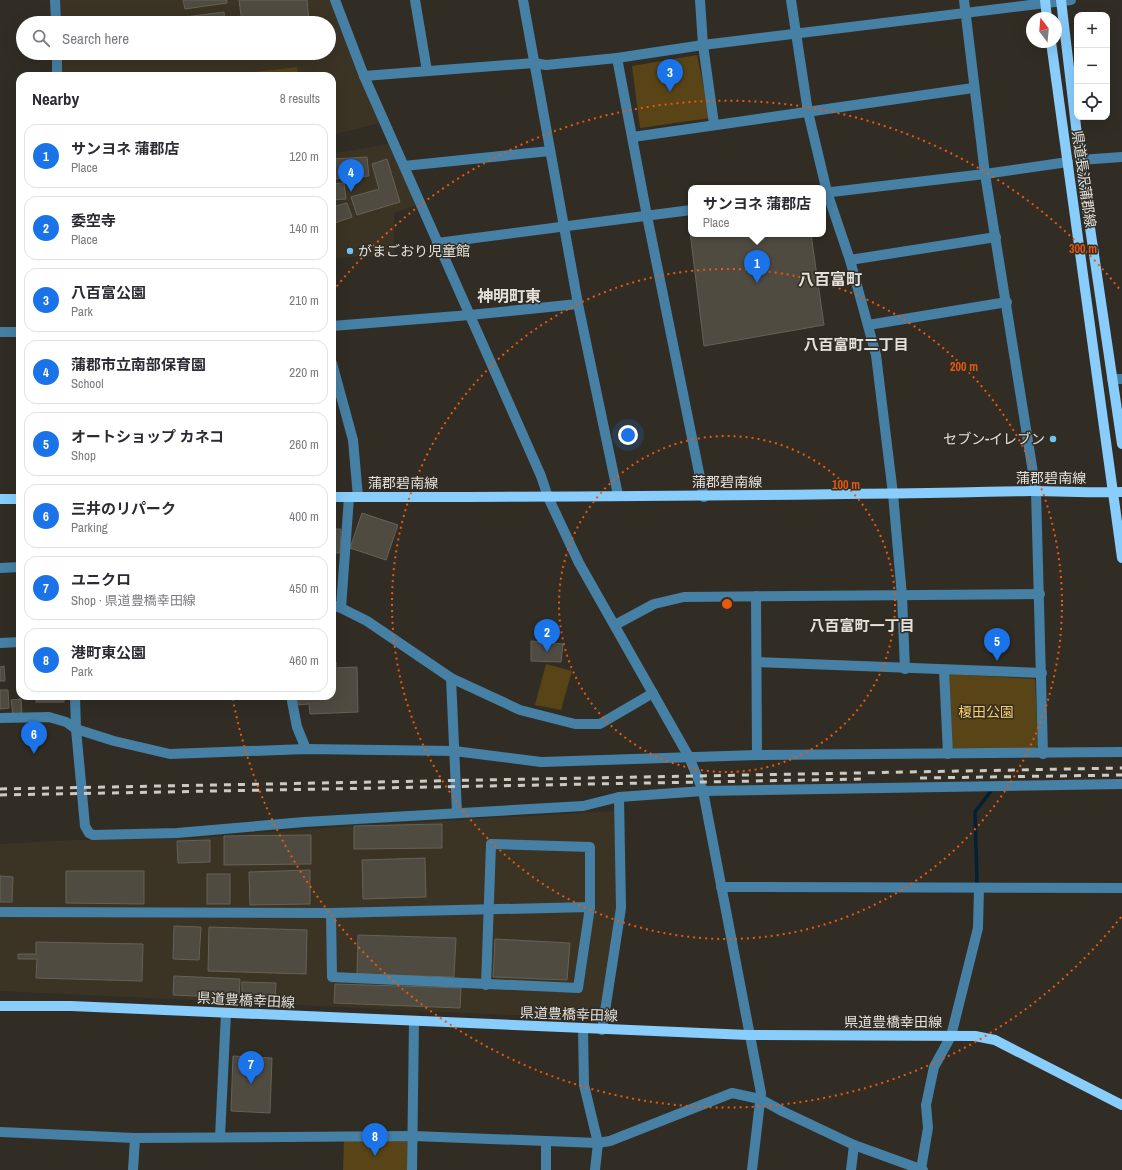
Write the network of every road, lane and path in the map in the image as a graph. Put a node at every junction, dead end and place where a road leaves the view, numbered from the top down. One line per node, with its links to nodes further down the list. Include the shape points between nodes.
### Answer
1 (55, 0): 12 (street)
2 (335, 0): 21 (street)
3 (415, 0): 19 (street)
4 (523, 0): 18 (street)
5 (700, 0): 14 (street)
6 (791, 0): 13 (street)
7 (964, 0): 11 (street)
8 (1064, 0): 9 (street); 28 (main road, 県道長沢蒲郡線)
9 (1045, 2): 10 (main road); 11 (street)
10 (1046, 12)
11 (966, 13): 13 (street); 22 (street)
12 (56, 16)
13 (795, 35): 14 (street); 23 (street)
14 (703, 45): 16 (street); 24 (street)
15 (1052, 48): 29 (main road, 県道長沢蒲郡線)
16 (617, 58): 18 (street, via 546,65); 25 (street)
17 (57, 60): 20 (street)
18 (534, 63): 19 (street); 26 (street)
19 (427, 71): 21 (street)
20 (57, 72)
21 (364, 76): 30 (street)
22 (973, 88): 23 (street); 31 (street)
23 (808, 112): 24 (street); 32 (street)
24 (714, 124): 25 (street)
25 (633, 137): 36 (street)
26 (550, 151): 30 (street); 37 (street)
27 (1122, 157): 28 (street)
28 (1080, 160): 49 (main road, 県道長沢蒲郡線)
29 (1068, 162): 31 (street); 52 (main road, 県道長沢蒲郡線)
30 (404, 166): 39 (street)
31 (985, 174): 33 (street); 38 (street)
32 (824, 185)
33 (826, 192)
34 (826, 195): 40 (street)
35 (688, 210): 36 (street)
36 (647, 216): 37 (street); 57 (street)
37 (564, 226): 39 (street); 42 (street)
38 (996, 237): 40 (street); 41 (street)
39 (437, 243): 43 (street)
40 (850, 260): 44 (street)
41 (1007, 302): 44 (street); 51 (street)
42 (578, 304): 43 (street); 54 (street)
43 (470, 315): 45 (street); 56 (street)
44 (868, 325): 53 (street, via 876,355)
45 (336, 326)
46 (0, 332): 47 (street)
47 (16, 332)
48 (336, 378): 55 (street, via 353,440)
49 (1117, 379): 50 (main road, 県道長沢蒲郡線)
50 (1122, 444)
51 (1036, 491): 52 (main road, 蒲郡碧南線); 53 (main road, 蒲郡碧南線); 64 (street)
52 (1117, 492): 61 (main road, 県道長沢蒲郡線)
53 (893, 494): 57 (main road, 蒲郡碧南線); 66 (street)
54 (618, 495): 56 (main road, 蒲郡碧南線); 57 (main road, 蒲郡碧南線)
55 (354, 497): 56 (main road, 蒲郡碧南線); 58 (main road, 蒲郡碧南線); 67 (street)
56 (548, 497): 68 (street, via 579,563)
57 (704, 497)
58 (336, 498)
59 (0, 499): 60 (main road)
60 (16, 499)
61 (1122, 558)
62 (0, 568): 63 (street)
63 (16, 568)
64 (1040, 594): 66 (street); 74 (street)
65 (756, 596): 66 (street); 68 (street, via 684,597 654,604); 71 (street)
66 (902, 596): 72 (street)
67 (337, 606): 75 (street, via 367,621)
68 (615, 625): 76 (street)
69 (16, 642): 70 (street)
70 (0, 643)
71 (758, 662): 72 (street); 86 (street)
72 (905, 669): 73 (street)
73 (944, 670): 74 (street); 84 (street)
74 (1042, 673): 85 (street)
75 (451, 678): 76 (street, via 520,710 575,724 600,724); 82 (street)
76 (653, 692): 87 (street)
77 (75, 700): 80 (street)
78 (292, 700): 81 (street, via 297,728)
79 (0, 718): 80 (street, via 49,717 66,722)
80 (76, 729): 81 (street, via 170,754); 91 (street, via 85,826 93,835 177,833)
81 (306, 749): 82 (street)
82 (454, 751): 87 (street, via 541,762); 91 (street)
83 (1122, 752): 85 (street)
84 (948, 754): 85 (street); 86 (street)
85 (1044, 754)
86 (757, 755): 87 (street)
87 (689, 757): 89 (street)
88 (1122, 784): 89 (street)
89 (703, 791): 90 (street); 92 (street)
90 (619, 796): 91 (street, via 583,806); 104 (street, via 621,908)
91 (456, 813)
92 (721, 887): 93 (street); 105 (street)
93 (979, 888): 94 (street); 106 (street, via 978,928)
94 (1122, 888)
95 (590, 907): 96 (street); 96 (street, via 590,847 491,844); 99 (street, via 578,988)
96 (490, 908): 98 (street); 99 (street)
97 (0, 912): 98 (street)
98 (331, 913): 99 (street, via 332,977)
99 (486, 985)
100 (0, 1006): 101 (main road, 県道豊橋幸田線, via 71,1006)
101 (226, 1013): 102 (main road, 県道豊橋幸田線); 112 (street)
102 (414, 1021): 103 (main road, 県道豊橋幸田線); 110 (street)
103 (583, 1029): 104 (main road, 県道豊橋幸田線); 114 (street, via 584,1085)
104 (602, 1030): 105 (main road, 県道豊橋幸田線)
105 (748, 1035): 106 (main road, 県道豊橋幸田線); 107 (street, via 761,1093)
106 (951, 1036): 108 (main road, 県道豊橋幸田線, via 975,1036 995,1040); 116 (street, via 934,1067 926,1105 928,1128)
107 (760, 1099): 114 (street, via 732,1093); 115 (street); 121 (street)
108 (1122, 1105)
109 (0, 1132): 111 (street)
110 (413, 1136): 112 (street); 113 (street); 118 (street)
111 (135, 1138): 112 (street); 117 (street)
112 (220, 1138)
113 (546, 1142): 114 (street); 119 (street)
114 (598, 1143): 120 (street)
115 (854, 1145): 116 (street); 122 (street)
116 (922, 1169)
117 (133, 1170)
118 (412, 1170)
119 (546, 1170)
120 (595, 1170)
121 (752, 1170)
122 (851, 1170)

